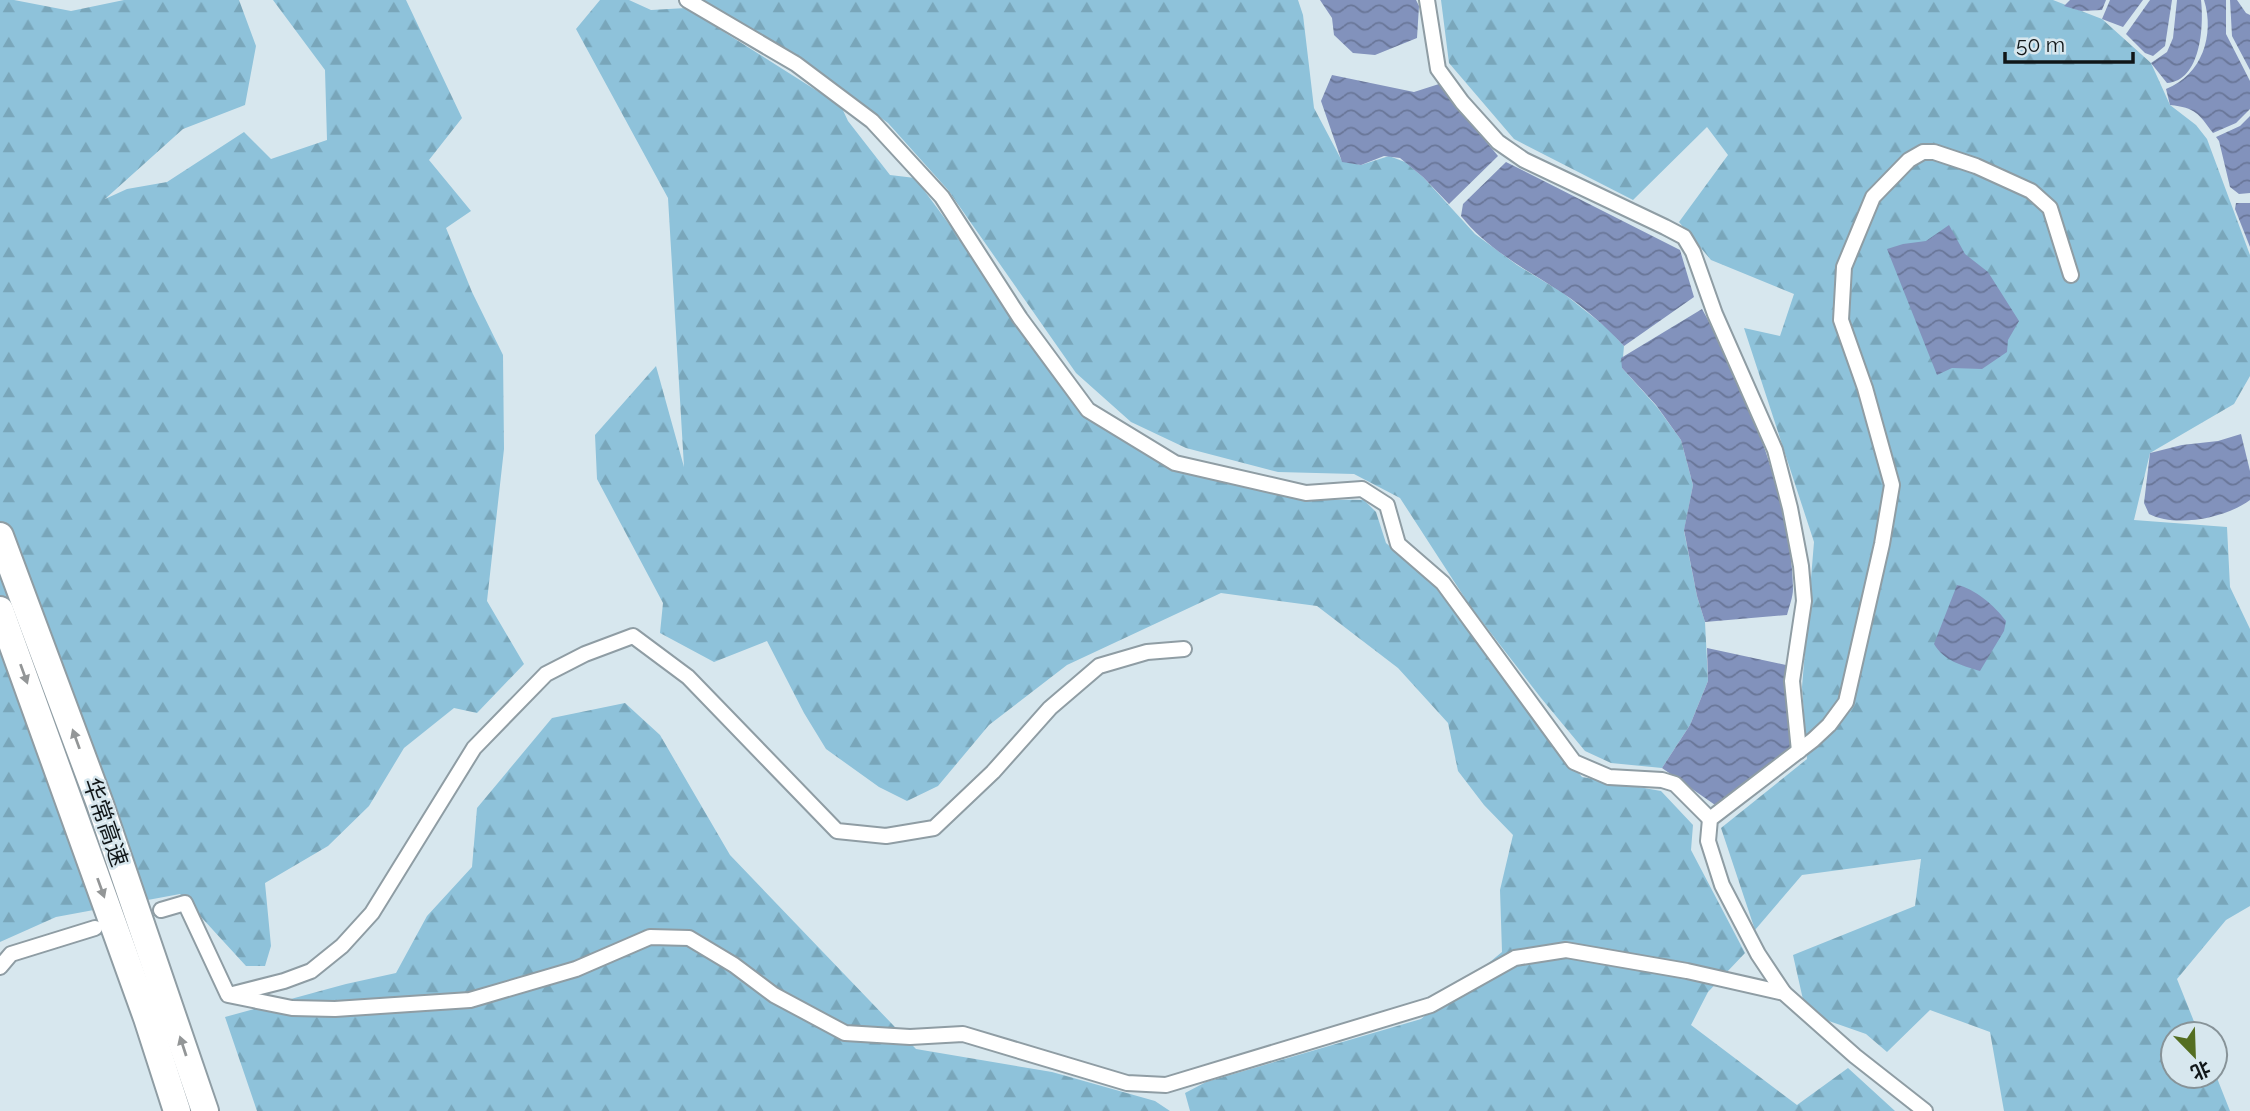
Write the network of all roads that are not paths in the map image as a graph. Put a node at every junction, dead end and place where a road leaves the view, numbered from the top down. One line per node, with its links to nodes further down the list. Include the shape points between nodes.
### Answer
1 (687, 0): 8 (street, via 796,64 872,121 942,197 1020,318 1087,410 1175,463 1306,493 1362,489 1387,505 1398,544 1443,583 1574,762 1608,777 1675,784)
2 (1427, 0): 7 (street, via 1438,69 1498,142 1524,160 1684,237 1693,253 1774,450 1790,508 1804,601 1792,681)
3 (2071, 275): 7 (street, via 2050,208 2031,191 1976,166 1923,152 1873,197 1844,267 1841,320 1892,485 1846,702 1829,725)
4 (0, 536): 15 (highway, 华常高速, one-way to 4, via 104,816)
5 (0, 610): 14 (highway, 华常高速, one-way to 14)
6 (1184, 649): 13 (street, via 1147,652 1100,666 1050,708 993,772 933,828 886,836 838,831 688,677 633,636 546,674 474,748 372,913 342,946 311,971)
7 (1799, 751): 8 (street)
8 (1710, 819): 12 (street, via 1708,841 1722,885)
9 (161, 910): 13 (street, via 185,903)
10 (95, 928): 11 (street, via 11,954)
11 (0, 967)
12 (1784, 993): 13 (street, via 1566,950 1516,958 1431,1005 1166,1085 1127,1083 962,1034 910,1037 845,1032 774,995 689,938 650,937 576,969 470,1000 335,1009 292,1008); 16 (street)
13 (228, 995)
14 (177, 1111)
15 (205, 1111)
16 (1925, 1111)

